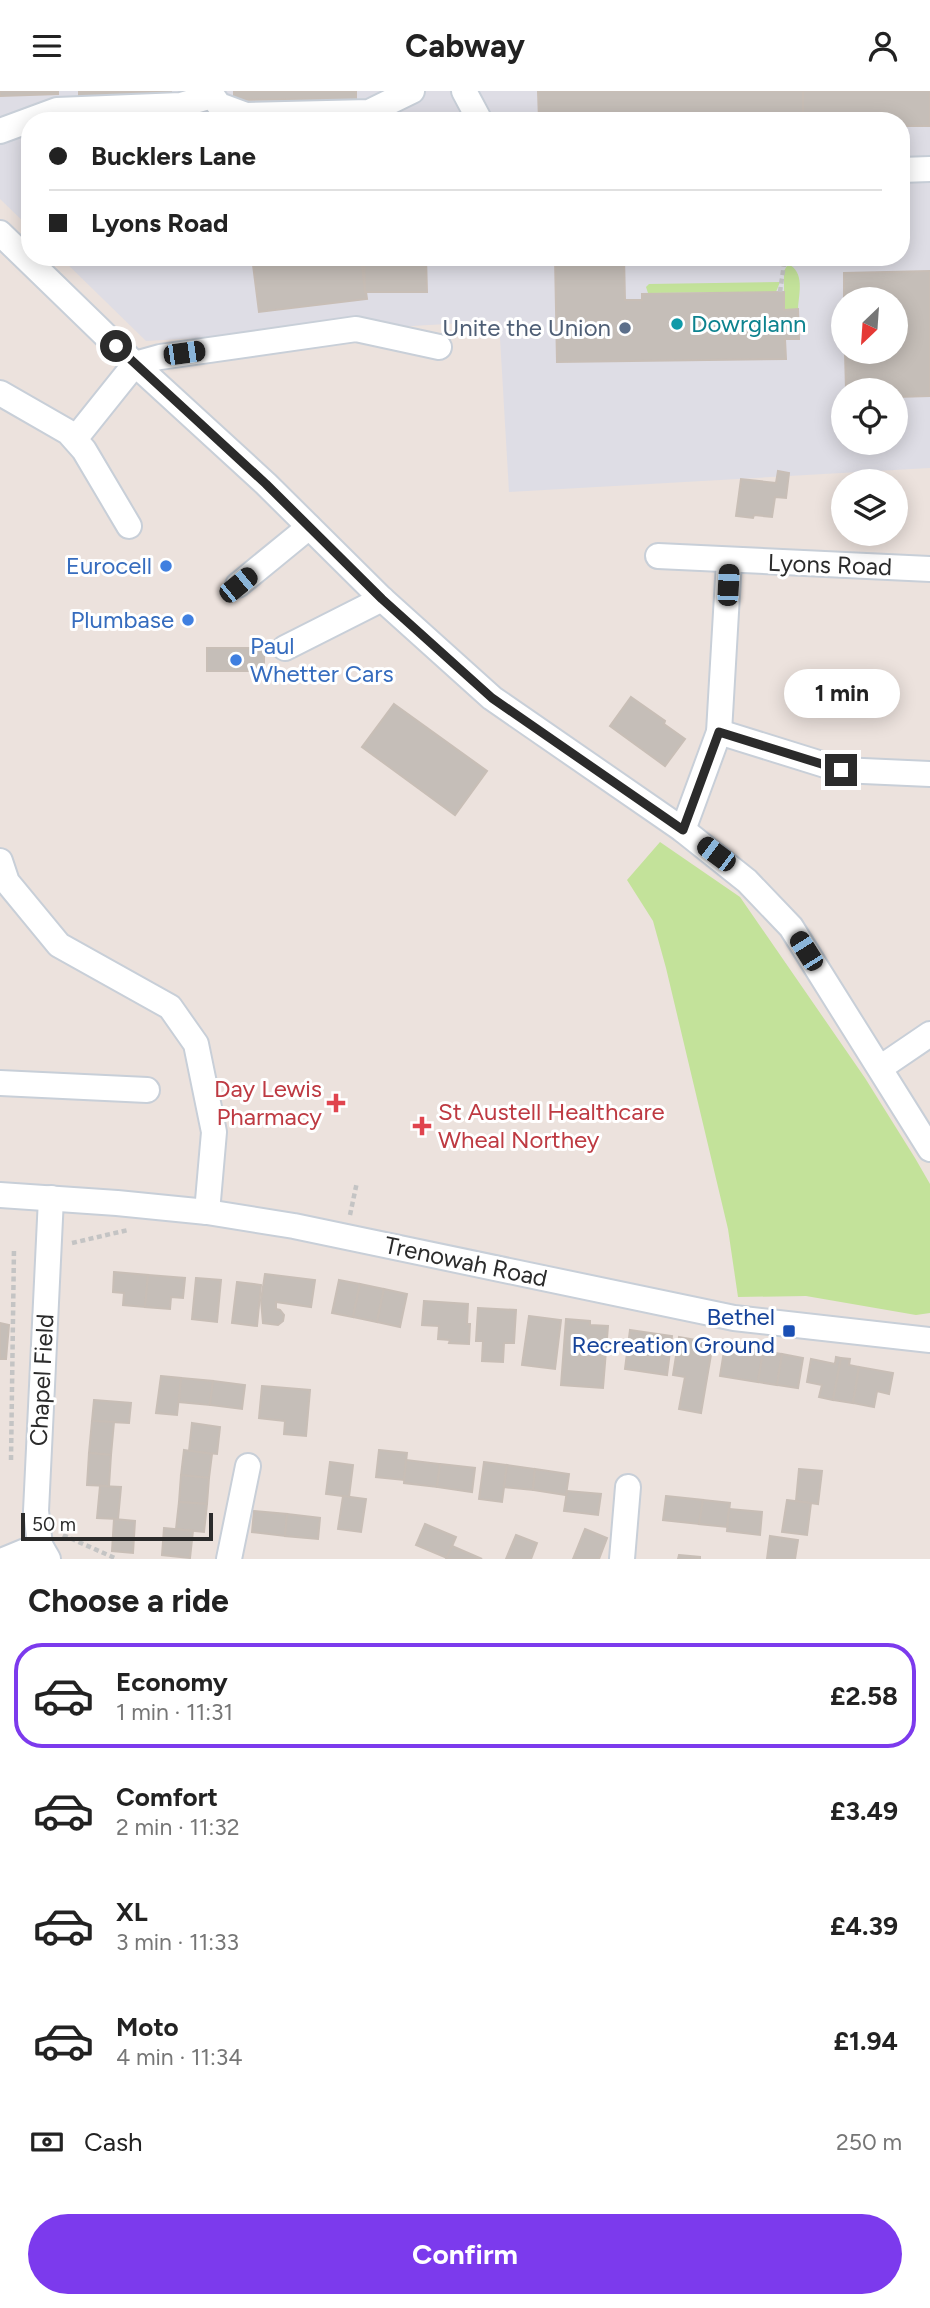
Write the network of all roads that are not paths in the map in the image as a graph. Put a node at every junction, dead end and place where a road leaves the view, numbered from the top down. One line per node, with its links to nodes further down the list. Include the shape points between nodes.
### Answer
1 (410, 91): 6 (street)
2 (464, 91): 7 (street)
3 (210, 93): 4 (street, via 181,105); 5 (street, via 219,105)
4 (52, 112)
5 (238, 112)
6 (369, 112)
7 (475, 112)
8 (21, 123): 9 (street)
9 (0, 131)
10 (930, 169): 11 (street)
11 (910, 170)
12 (0, 233): 13 (street)
13 (21, 253)
14 (34, 266): 16 (street)
15 (439, 347): 16 (street, via 356,329)
16 (135, 364): 18 (street); 20 (street)
17 (0, 393): 18 (street)
18 (75, 439): 19 (street)
19 (129, 526)
20 (309, 527): 24 (street); 25 (street)
21 (658, 556): 22 (street, Lyons Road)
22 (729, 561): 23 (street, Lyons Road); 27 (street)
23 (930, 569)
24 (238, 585)
25 (382, 599): 26 (street); 29 (street, via 492,698)
26 (285, 648)
27 (719, 732): 28 (street, via 841,770); 29 (street)
28 (930, 774)
29 (683, 830): 32 (street, via 747,881 791,927)
30 (1, 869): 38 (street, via 59,945 170,1007 196,1044 214,1132)
31 (930, 1034): 32 (street)
32 (880, 1068): 35 (street)
33 (0, 1083): 34 (street)
34 (147, 1090)
35 (930, 1149)
36 (0, 1195): 37 (street, Trenowah Road)
37 (51, 1198): 38 (street, Trenowah Road); 42 (street, Chapel Field, via 36,1511)
38 (207, 1212): 39 (street, Trenowah Road, via 734,1318)
39 (930, 1341)
40 (248, 1466): 44 (street)
41 (628, 1487): 45 (street)
42 (42, 1542): 43 (street)
43 (6, 1559)
44 (229, 1559)
45 (622, 1559)

